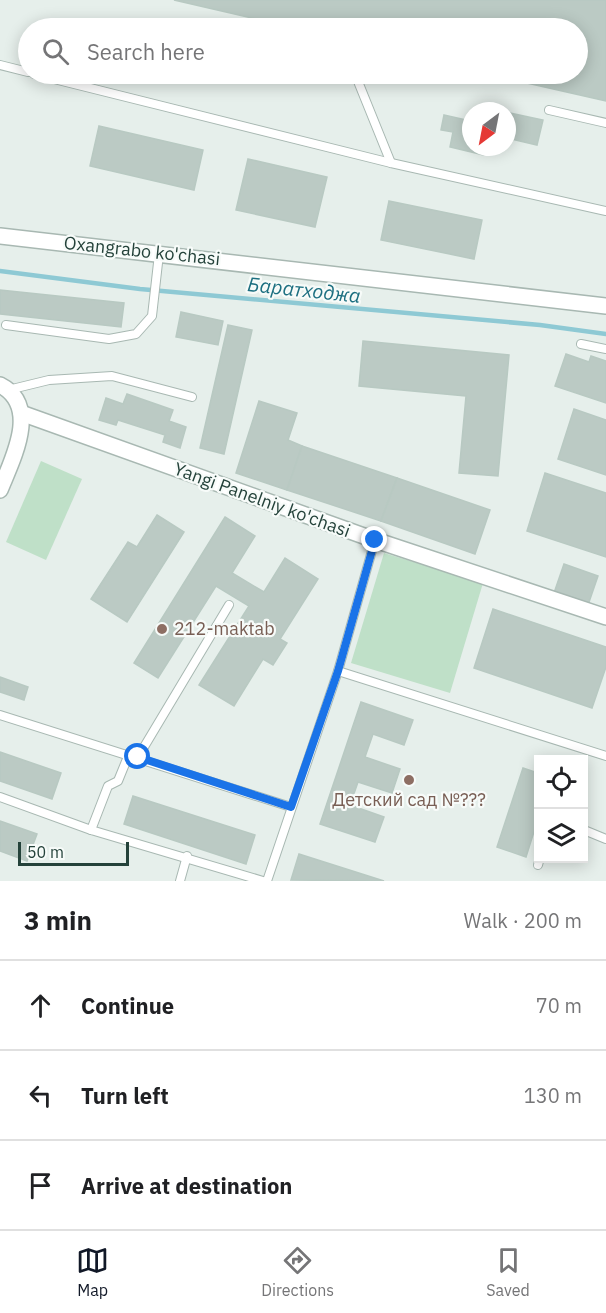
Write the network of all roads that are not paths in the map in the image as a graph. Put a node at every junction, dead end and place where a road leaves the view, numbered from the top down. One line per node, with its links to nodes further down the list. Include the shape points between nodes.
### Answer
1 (0, 65): 2 (lane)
2 (18, 70)
3 (74, 84): 7 (lane)
4 (359, 84): 7 (lane)
5 (549, 110): 6 (lane)
6 (606, 123)
7 (391, 163): 8 (lane)
8 (606, 211)
9 (0, 236): 10 (street, Oxangrabo ko'chasi)
10 (159, 252): 11 (street, Oxangrabo ko'chasi); 12 (lane, via 152,316 136,334 109,339)
11 (606, 306)
12 (6, 325)
13 (581, 344): 14 (lane)
14 (606, 349)
15 (4, 388): 16 (lane, via 112,376); 17 (street, via 18,402)
16 (192, 397)
17 (21, 413): 18 (street, via 19,443); 19 (street, Yangi Panelniy ko'chasi)
18 (1, 485)
19 (375, 540): 21 (street, Yangi Panelniy ko'chasi); 22 (lane)
20 (229, 605): 26 (lane)
21 (606, 617)
22 (338, 671): 25 (lane); 28 (lane)
23 (0, 715): 24 (lane)
24 (129, 754): 26 (lane); 29 (lane, via 118,781 108,786)
25 (606, 756)
26 (138, 757): 28 (lane)
27 (0, 797): 29 (lane)
28 (291, 807): 34 (lane)
29 (91, 830): 32 (lane)
30 (588, 831): 31 (lane)
31 (606, 838)
32 (187, 856): 33 (lane); 34 (lane)
33 (180, 881)
34 (265, 881)

